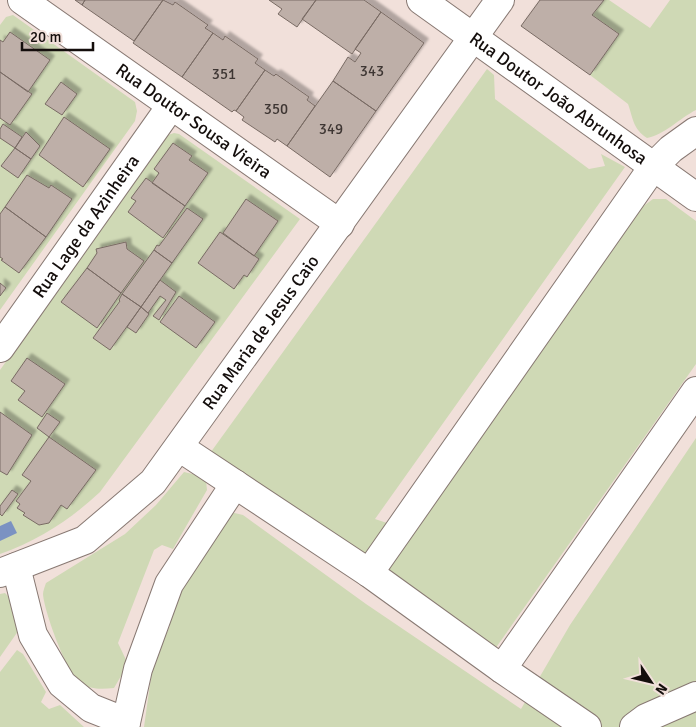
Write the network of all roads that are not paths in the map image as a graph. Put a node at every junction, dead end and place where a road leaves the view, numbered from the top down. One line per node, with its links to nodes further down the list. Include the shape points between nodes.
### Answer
1 (22, 0): 5 (street, Rua Doutor Sousa Vieira)
2 (422, 0): 4 (street, Rua Doutor João Abrunhosa)
3 (500, 0): 4 (street, Rua Maria de Jesus Caio)
4 (474, 37): 7 (street, Rua Doutor João Abrunhosa); 9 (street, Rua Maria de Jesus Caio)
5 (171, 106): 9 (street, Rua Doutor Sousa Vieira); 10 (street, Rua Lage da Azinheira)
6 (696, 131): 7 (street, via 671,149)
7 (654, 167): 8 (street, Rua Doutor João Abrunhosa); 15 (street)
8 (696, 197)
9 (340, 224): 12 (street, Rua Maria de Jesus Caio)
10 (0, 348)
11 (696, 391): 16 (street)
12 (179, 447): 13 (street); 14 (street, Rua Maria de Jesus Caio, via 154,482 84,540)
13 (235, 484): 15 (street); 18 (street, via 170,584 138,669)
14 (8, 570): 18 (street, via 32,635 62,684 91,708)
15 (369, 573): 16 (street)
16 (502, 669): 19 (street)
17 (696, 696): 20 (street, via 646,718)
18 (126, 724)
19 (586, 727)
20 (634, 727)

